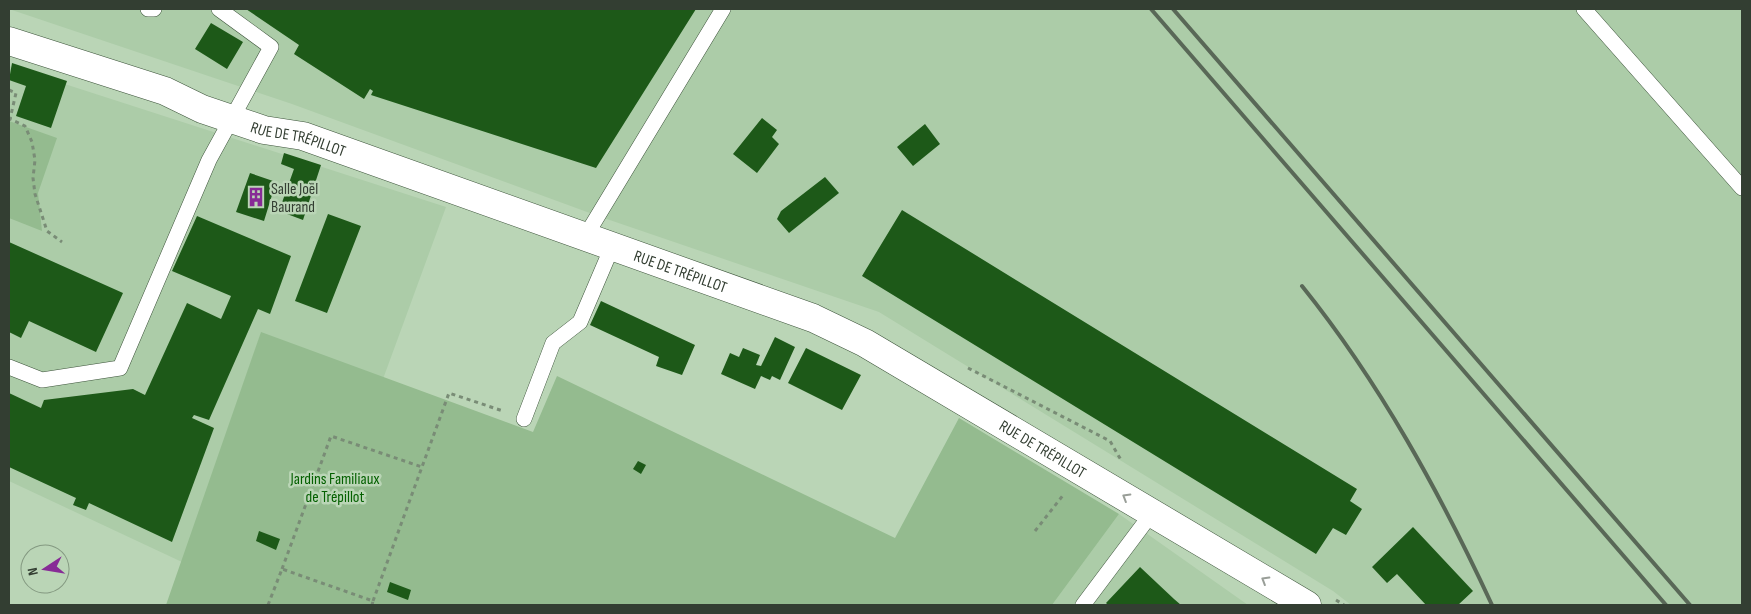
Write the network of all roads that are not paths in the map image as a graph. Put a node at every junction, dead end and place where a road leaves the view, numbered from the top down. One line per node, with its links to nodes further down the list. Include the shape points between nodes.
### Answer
1 (148, 9): 2 (lane)
2 (154, 9)
3 (219, 9): 7 (lane, via 271,47)
4 (723, 9): 9 (lane)
5 (1584, 9): 8 (lane)
6 (9, 41): 7 (street, RUE DE TRÉPILLOT, via 165,91 202,109)
7 (232, 118): 9 (street, RUE DE TRÉPILLOT, via 264,130 303,136); 11 (lane, via 209,160 120,368 42,380)
8 (1742, 188)
9 (585, 238): 10 (street, RUE DE TRÉPILLOT)
10 (612, 247): 12 (lane, via 580,322 552,343); 13 (street, RUE DE TRÉPILLOT, one-way to 10, via 866,342 813,318)
11 (9, 367)
12 (524, 419)
13 (1152, 513): 14 (lane); 15 (street, RUE DE TRÉPILLOT, one-way to 13)
14 (1083, 605)
15 (1307, 605)

